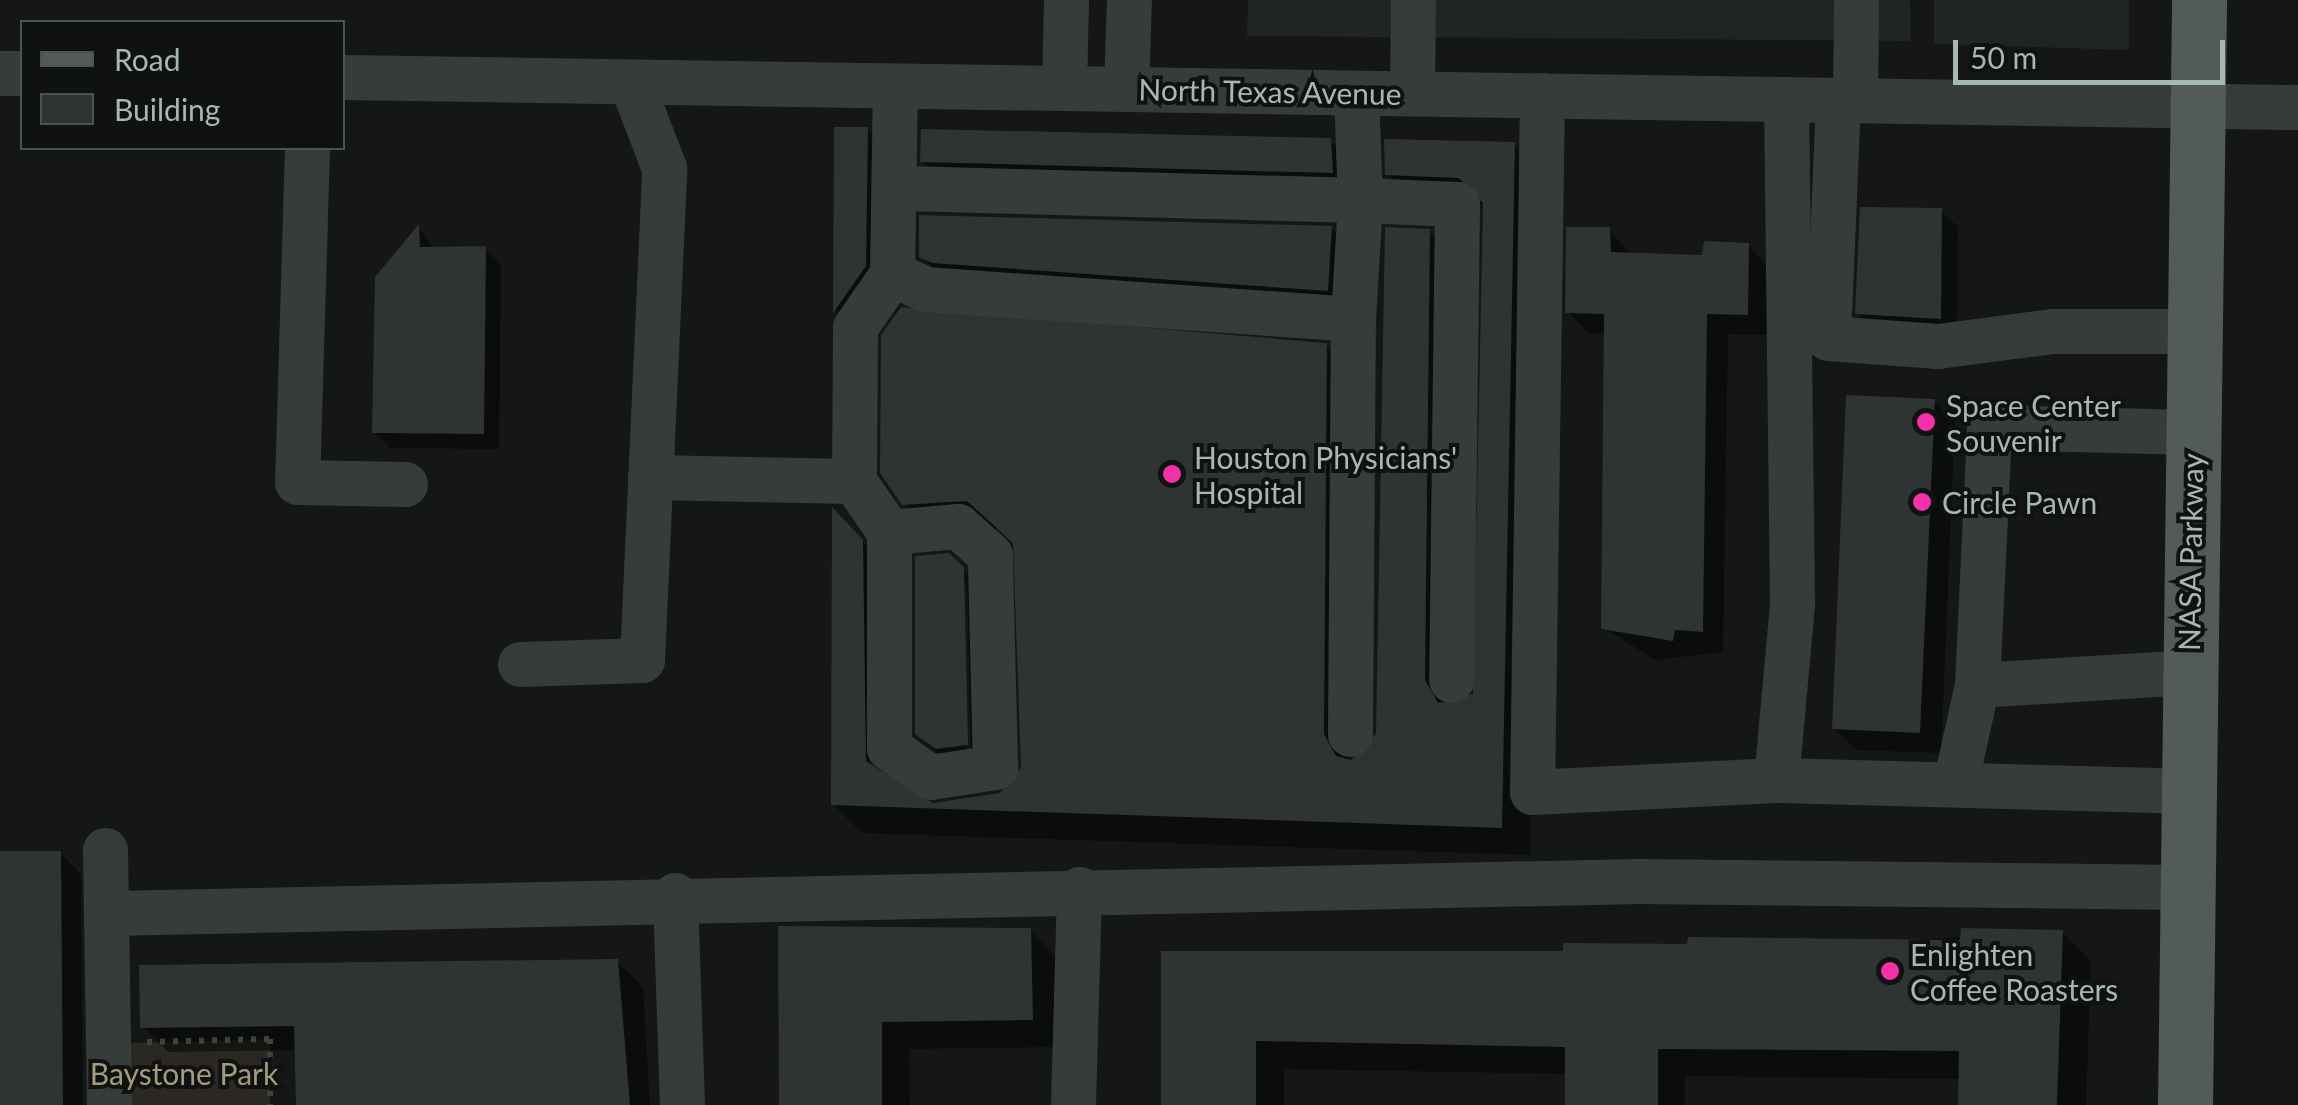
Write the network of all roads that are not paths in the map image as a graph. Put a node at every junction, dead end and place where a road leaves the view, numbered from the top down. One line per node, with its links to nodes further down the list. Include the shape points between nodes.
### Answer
1 (1066, 0): 9 (street)
2 (1129, 0): 10 (street)
3 (1414, 0): 12 (street)
4 (1856, 0): 15 (street)
5 (2198, 0): 16 (main road, NASA Parkway)
6 (345, 77): 7 (street, North Texas Avenue)
7 (630, 82): 8 (street, North Texas Avenue); 25 (street, via 664,168)
8 (895, 86): 9 (street, North Texas Avenue); 19 (street)
9 (1064, 88): 10 (street, North Texas Avenue)
10 (1126, 89): 11 (street, North Texas Avenue)
11 (1356, 93): 12 (street, North Texas Avenue); 20 (street)
12 (1412, 93): 13 (street, North Texas Avenue)
13 (1542, 95): 14 (street, North Texas Avenue); 34 (street, via 1532,792)
14 (1786, 99): 15 (street, North Texas Avenue); 34 (street, via 1792,604)
15 (1847, 100): 16 (street, North Texas Avenue); 23 (street, via 1828,338 1938,346 2052,331)
16 (2198, 105): 17 (street, North Texas Avenue); 23 (main road, NASA Parkway)
17 (2298, 106)
18 (307, 150): 27 (street, via 297,482)
19 (894, 188): 20 (street); 21 (street)
20 (1360, 200): 22 (street); 31 (street, via 1458,204)
21 (892, 274): 22 (street, via 925,289); 26 (street, via 854,327)
22 (1353, 319): 33 (street)
23 (2194, 331): 24 (main road, NASA Parkway)
24 (2192, 432): 30 (main road, NASA Parkway); 32 (street, via 1990,427)
25 (650, 477): 26 (street); 29 (street, via 642,660)
26 (854, 481): 28 (street)
27 (405, 484)
28 (889, 532): 28 (street, via 889,748 930,777 995,768 990,555 958,526)
29 (520, 664)
30 (2188, 672): 32 (street); 36 (main road, NASA Parkway)
31 (1451, 680)
32 (1977, 685): 35 (street)
33 (1350, 734)
34 (1776, 780): 35 (street)
35 (1955, 784): 36 (street)
36 (2185, 790): 38 (main road, NASA Parkway)
37 (105, 850): 41 (street)
38 (2186, 887): 39 (street, via 1639,881); 45 (main road, NASA Parkway)
39 (1079, 889): 40 (street); 44 (street)
40 (675, 896): 41 (street); 43 (street)
41 (110, 913): 42 (street)
42 (109, 1105)
43 (682, 1105)
44 (1073, 1105)
45 (2185, 1105)

